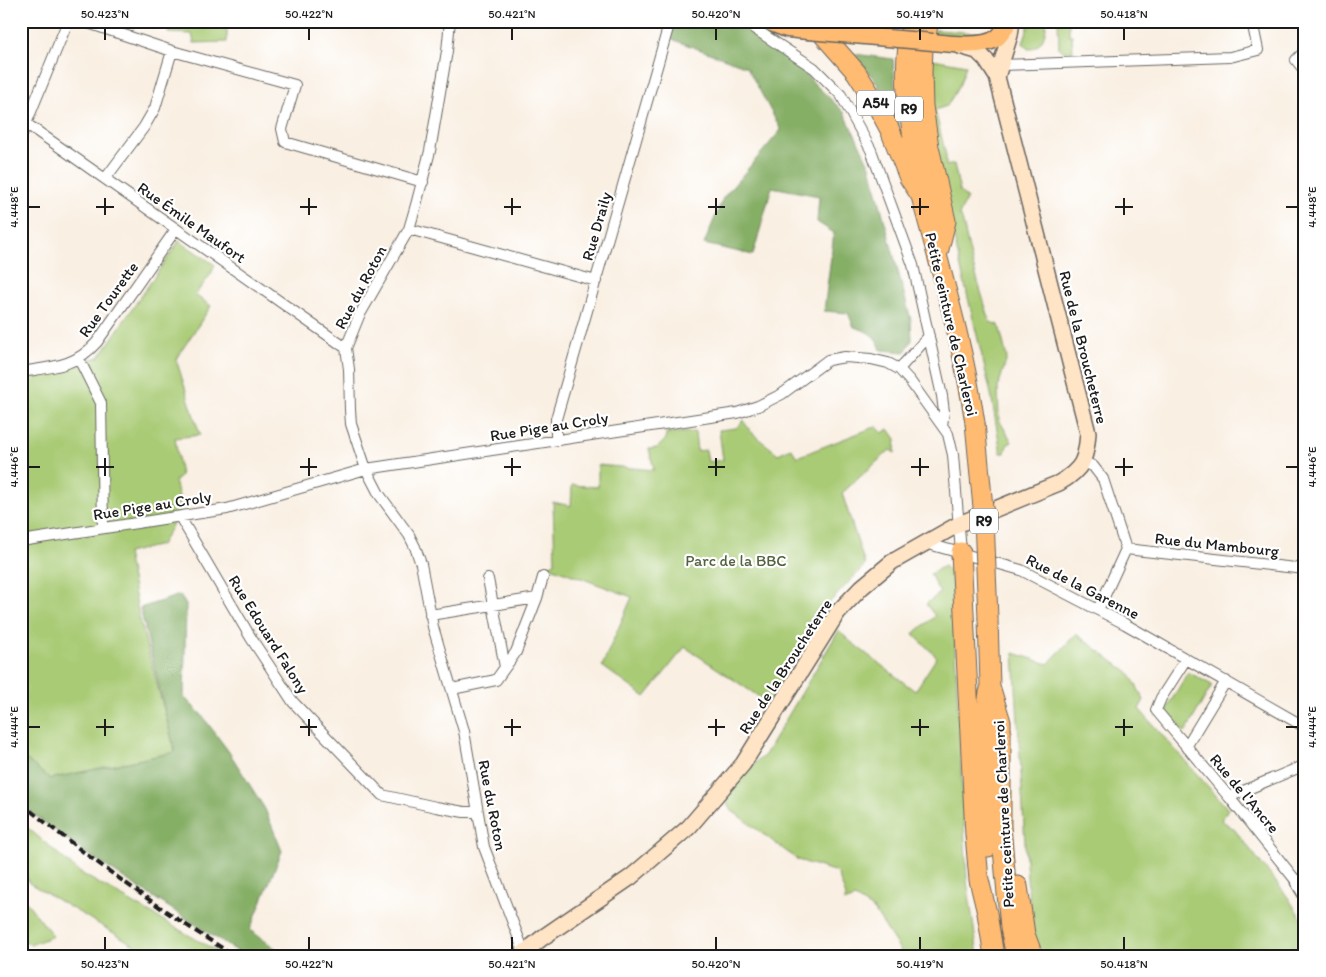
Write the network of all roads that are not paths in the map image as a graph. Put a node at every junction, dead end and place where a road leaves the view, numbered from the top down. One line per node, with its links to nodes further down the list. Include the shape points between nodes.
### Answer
1 (68, 21): 17 (street)
2 (82, 21): 13 (street)
3 (450, 21): 20 (street, Rue du Roton)
4 (670, 21): 25 (street, Rue Draily)
5 (748, 21): 26 (street, via 749,25 814,68 841,95 871,150 913,265)
6 (766, 21): 11 (main road, via 787,29)
7 (912, 21): 21 (highway, Petite ceinture de Charleroi / R9, via 906,79 921,175)
8 (928, 21): 24 (highway, via 923,48 923,106 946,221)
9 (1011, 21): 12 (main road, via 999,37 985,43); 15 (main road)
10 (1252, 21): 15 (street, via 1258,50 1230,58)
11 (809, 26): 12 (main road, bridge); 21 (highway, A54, via 856,72 890,130 909,178)
12 (956, 44): 15 (main road, via 977,51)
13 (172, 51): 19 (street, via 155,108); 20 (street, via 295,85 282,129 285,142)
14 (1305, 51): 16 (street, via 1296,60)
15 (999, 71): 33 (main road, Rue de la Broucheterre, via 1088,433)
16 (1305, 71)
17 (24, 122): 18 (street); 19 (street, Rue Émile Maufort)
18 (21, 136)
19 (105, 179): 23 (street, Rue Émile Maufort)
20 (423, 182): 22 (street, Rue du Roton)
21 (921, 196): 24 (highway, Petite ceinture de Charleroi / R9)
22 (409, 229): 25 (street); 27 (street, Rue du Roton, via 359,316)
23 (176, 230): 27 (street, Rue Émile Maufort); 28 (street, Rue Tourette, via 97,342)
24 (937, 256): 52 (highway, Petite ceinture de Charleroi / R9, bridge, via 972,398 984,518)
25 (596, 281): 32 (street, Rue Draily, via 556,418)
26 (929, 336): 29 (street); 31 (street, via 942,396)
27 (346, 348): 34 (street, Rue du Roton, via 352,424)
28 (79, 359): 30 (street, Rue Tourette); 37 (street, via 101,403)
29 (899, 369): 31 (street, Rue Pige au Croly); 32 (street, Rue Pige au Croly, via 888,362 871,359 845,357 828,360 782,394 737,413)
30 (21, 372)
31 (942, 424): 36 (street, Rue Pige au Croly, via 954,455)
32 (556, 440): 34 (street, Rue Pige au Croly)
33 (1083, 462): 36 (main road, Rue de la Broucheterre, via 1074,474 1060,483); 40 (street, via 1093,466 1103,479)
34 (366, 469): 35 (street, Rue Pige au Croly, via 226,509); 48 (street, Rue du Roton, via 378,494 416,547)
35 (180, 517): 37 (street, Rue Pige au Croly); 59 (street, Rue Edouard Falony, via 293,702 382,794 446,809)
36 (959, 524): 39 (main road, Rue de la Broucheterre); 41 (street, Rue Pige au Croly)
37 (103, 528): 38 (street, Rue Pige au Croly)
38 (21, 541)
39 (924, 543): 41 (street, Rue de la Garenne); 65 (main road, Rue de la Broucheterre, via 892,562 838,612 742,764 689,827 631,877)
40 (1126, 549): 42 (street, Rue du Mambourg); 47 (street)
41 (961, 552): 47 (street, Rue de la Garenne, via 1021,570); 64 (highway, via 975,835 979,880)
42 (1305, 568)
43 (543, 577): 45 (street)
44 (488, 579): 46 (street)
45 (537, 598): 46 (street); 50 (street, via 516,652)
46 (493, 604): 48 (street); 50 (street)
47 (1098, 610): 49 (street, Rue de la Garenne)
48 (430, 615): 53 (street, Rue du Roton)
49 (1186, 659): 51 (street, Rue de la Garenne); 55 (street, via 1156,710)
50 (504, 668): 53 (street, via 496,680)
51 (1226, 681): 54 (street, Rue de la Garenne); 55 (street)
52 (990, 686): 57 (highway, Petite ceinture de Charleroi / R9, via 1001,722); 64 (highway, via 984,729)
53 (452, 689): 59 (street, Rue du Roton, via 464,731)
54 (1305, 727)
55 (1186, 747): 58 (street, Rue de l'Ancre)
56 (1305, 765): 58 (street)
57 (1002, 772): 67 (highway, Petite ceinture de Charleroi / R9, via 1000,826 1010,928); 68 (highway, via 1009,786 1018,892 1025,934)
58 (1229, 797): 62 (street, Rue de l'Ancre)
59 (478, 812): 65 (street, Rue du Roton, via 484,847)
60 (21, 848): 61 (street)
61 (21, 868)
62 (1301, 881): 63 (street, Rue de l'Ancre)
63 (1305, 894)
64 (987, 913): 66 (highway)
65 (522, 954)
66 (994, 956)
67 (1016, 956)
68 (1033, 956)

